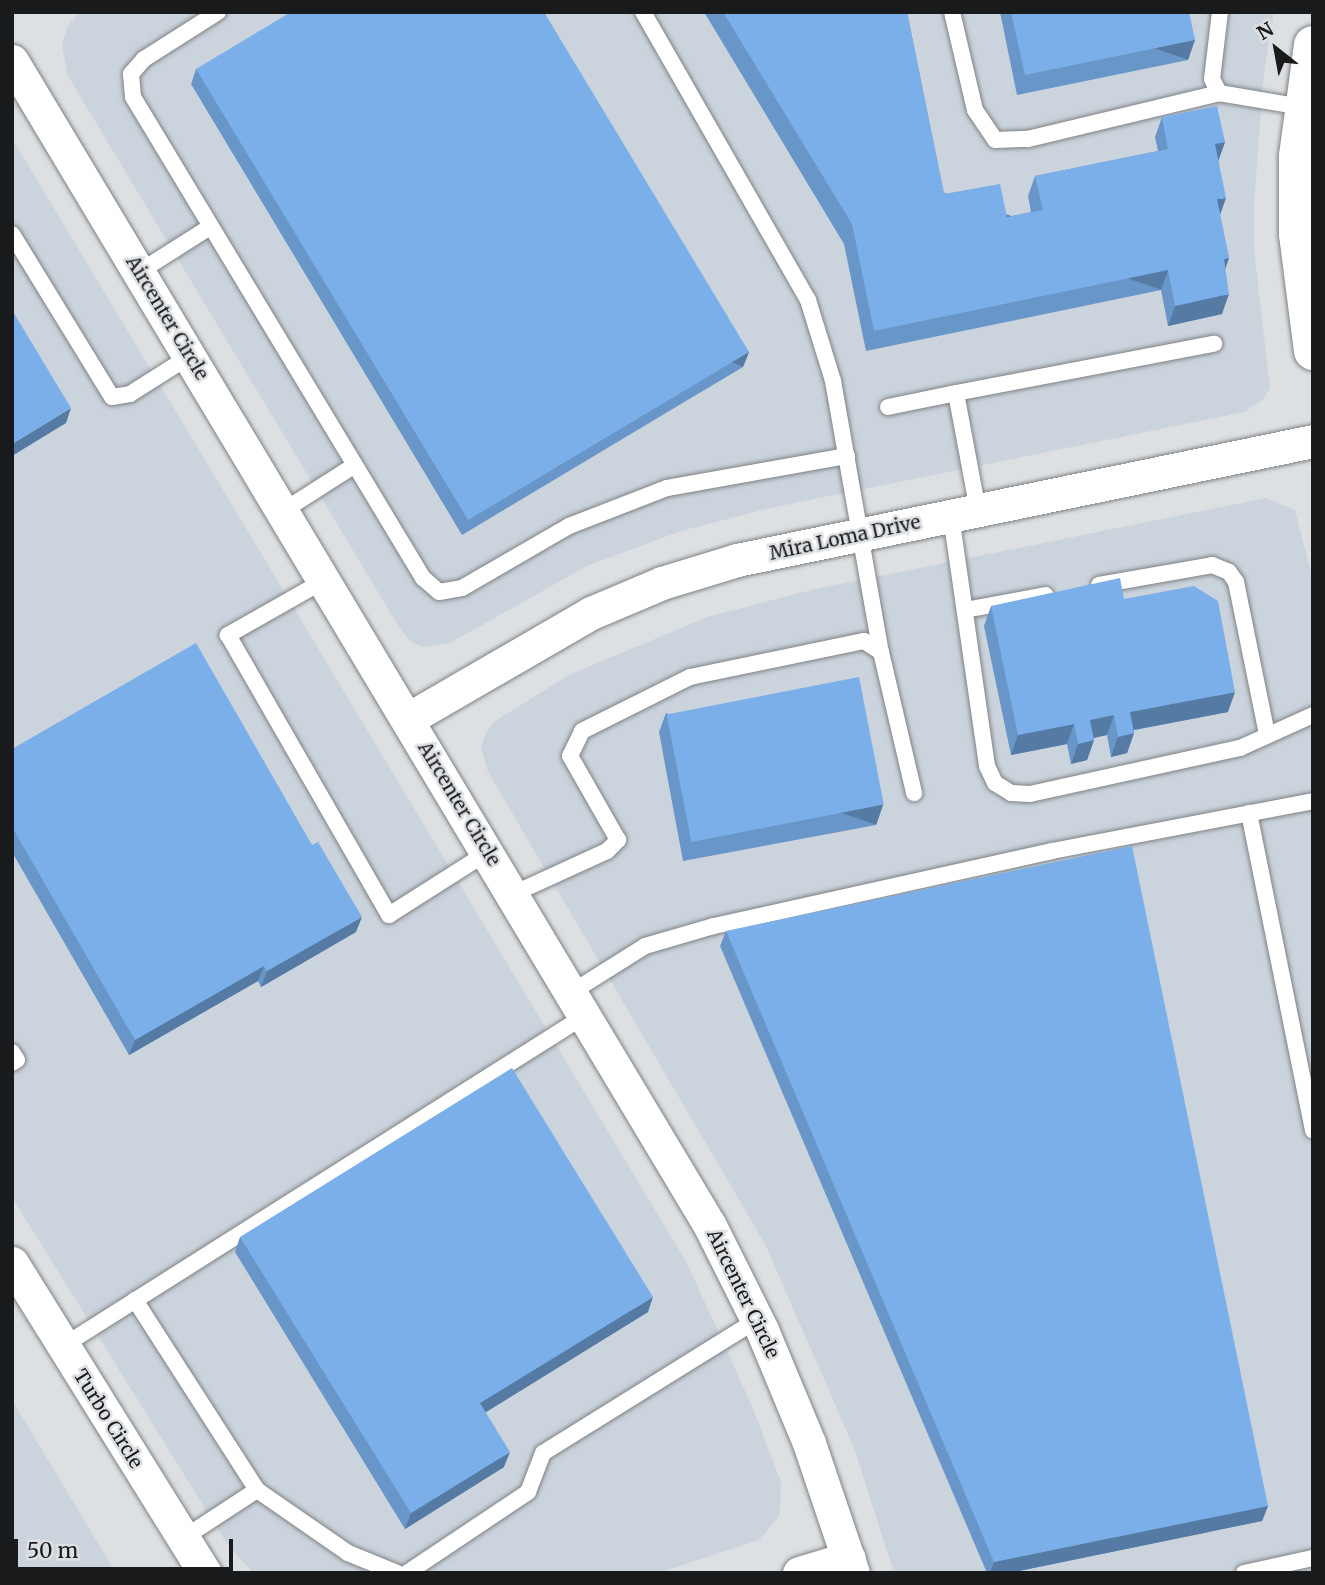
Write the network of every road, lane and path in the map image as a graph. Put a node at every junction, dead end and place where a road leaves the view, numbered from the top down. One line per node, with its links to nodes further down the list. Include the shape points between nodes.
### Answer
1 (218, 12): 9 (lane, via 144,58 131,74 133,97 142,115)
2 (643, 12): 18 (lane, via 808,300 833,381)
3 (951, 12): 7 (lane, via 975,110 995,140 1028,139)
4 (1220, 12): 7 (lane, via 1212,79)
5 (1313, 45): 8 (main road)
6 (12, 61): 11 (street, Aircenter Circle)
7 (1219, 93): 8 (lane)
8 (1303, 107): 13 (main road, via 1298,234)
9 (210, 227): 11 (lane); 19 (lane)
10 (12, 234): 14 (lane, via 112,397 130,394)
11 (139, 272): 14 (street, Aircenter Circle)
12 (1214, 344): 15 (lane)
13 (1313, 351)
14 (190, 356): 20 (street, Aircenter Circle)
15 (956, 393): 16 (lane); 21 (lane)
16 (888, 407)
17 (1313, 441): 21 (street, Mira Loma Drive)
18 (847, 456): 19 (lane, via 667,488 569,526 462,588 439,592 423,578); 22 (lane)
19 (355, 466): 20 (lane)
20 (283, 511): 23 (street, Aircenter Circle)
21 (964, 513): 22 (street, Mira Loma Drive); 24 (lane)
22 (861, 534): 25 (lane); 27 (street, Mira Loma Drive, via 737,560 662,583 590,613)
23 (325, 580): 27 (street, Aircenter Circle); 32 (lane, via 228,635 389,915)
24 (965, 610): 28 (lane, via 1212,565 1229,572 1236,582); 28 (lane, via 987,766 995,783 1011,793 1030,794 1240,748)
25 (881, 652): 29 (lane); 33 (lane, via 864,641 690,677 582,731 570,756 618,840 607,851)
26 (1313, 715): 28 (lane)
27 (408, 719): 32 (street, Aircenter Circle)
28 (1267, 735)
29 (914, 793)
30 (1313, 801): 31 (lane)
31 (1249, 814): 34 (lane, via 714,926 645,946); 37 (lane)
32 (488, 852): 33 (street, Aircenter Circle)
33 (513, 894): 34 (street, Aircenter Circle)
34 (579, 1003): 39 (lane); 40 (street, Aircenter Circle, via 709,1224)
35 (12, 1052): 36 (lane, via 17,1060)
36 (12, 1063)
37 (1313, 1132)
38 (12, 1264): 41 (street, Turbo Circle)
39 (135, 1300): 41 (lane); 42 (lane)
40 (757, 1320): 45 (street, Aircenter Circle, via 809,1443); 48 (lane, via 543,1453 528,1492)
41 (63, 1346): 43 (street, Turbo Circle)
42 (257, 1490): 43 (lane); 47 (lane, via 348,1552)
43 (182, 1539): 46 (street, Turbo Circle)
44 (1313, 1558): 50 (lane)
45 (851, 1566): 49 (street)
46 (205, 1573)
47 (397, 1573)
48 (407, 1573)
49 (799, 1573)
50 (1244, 1573)

